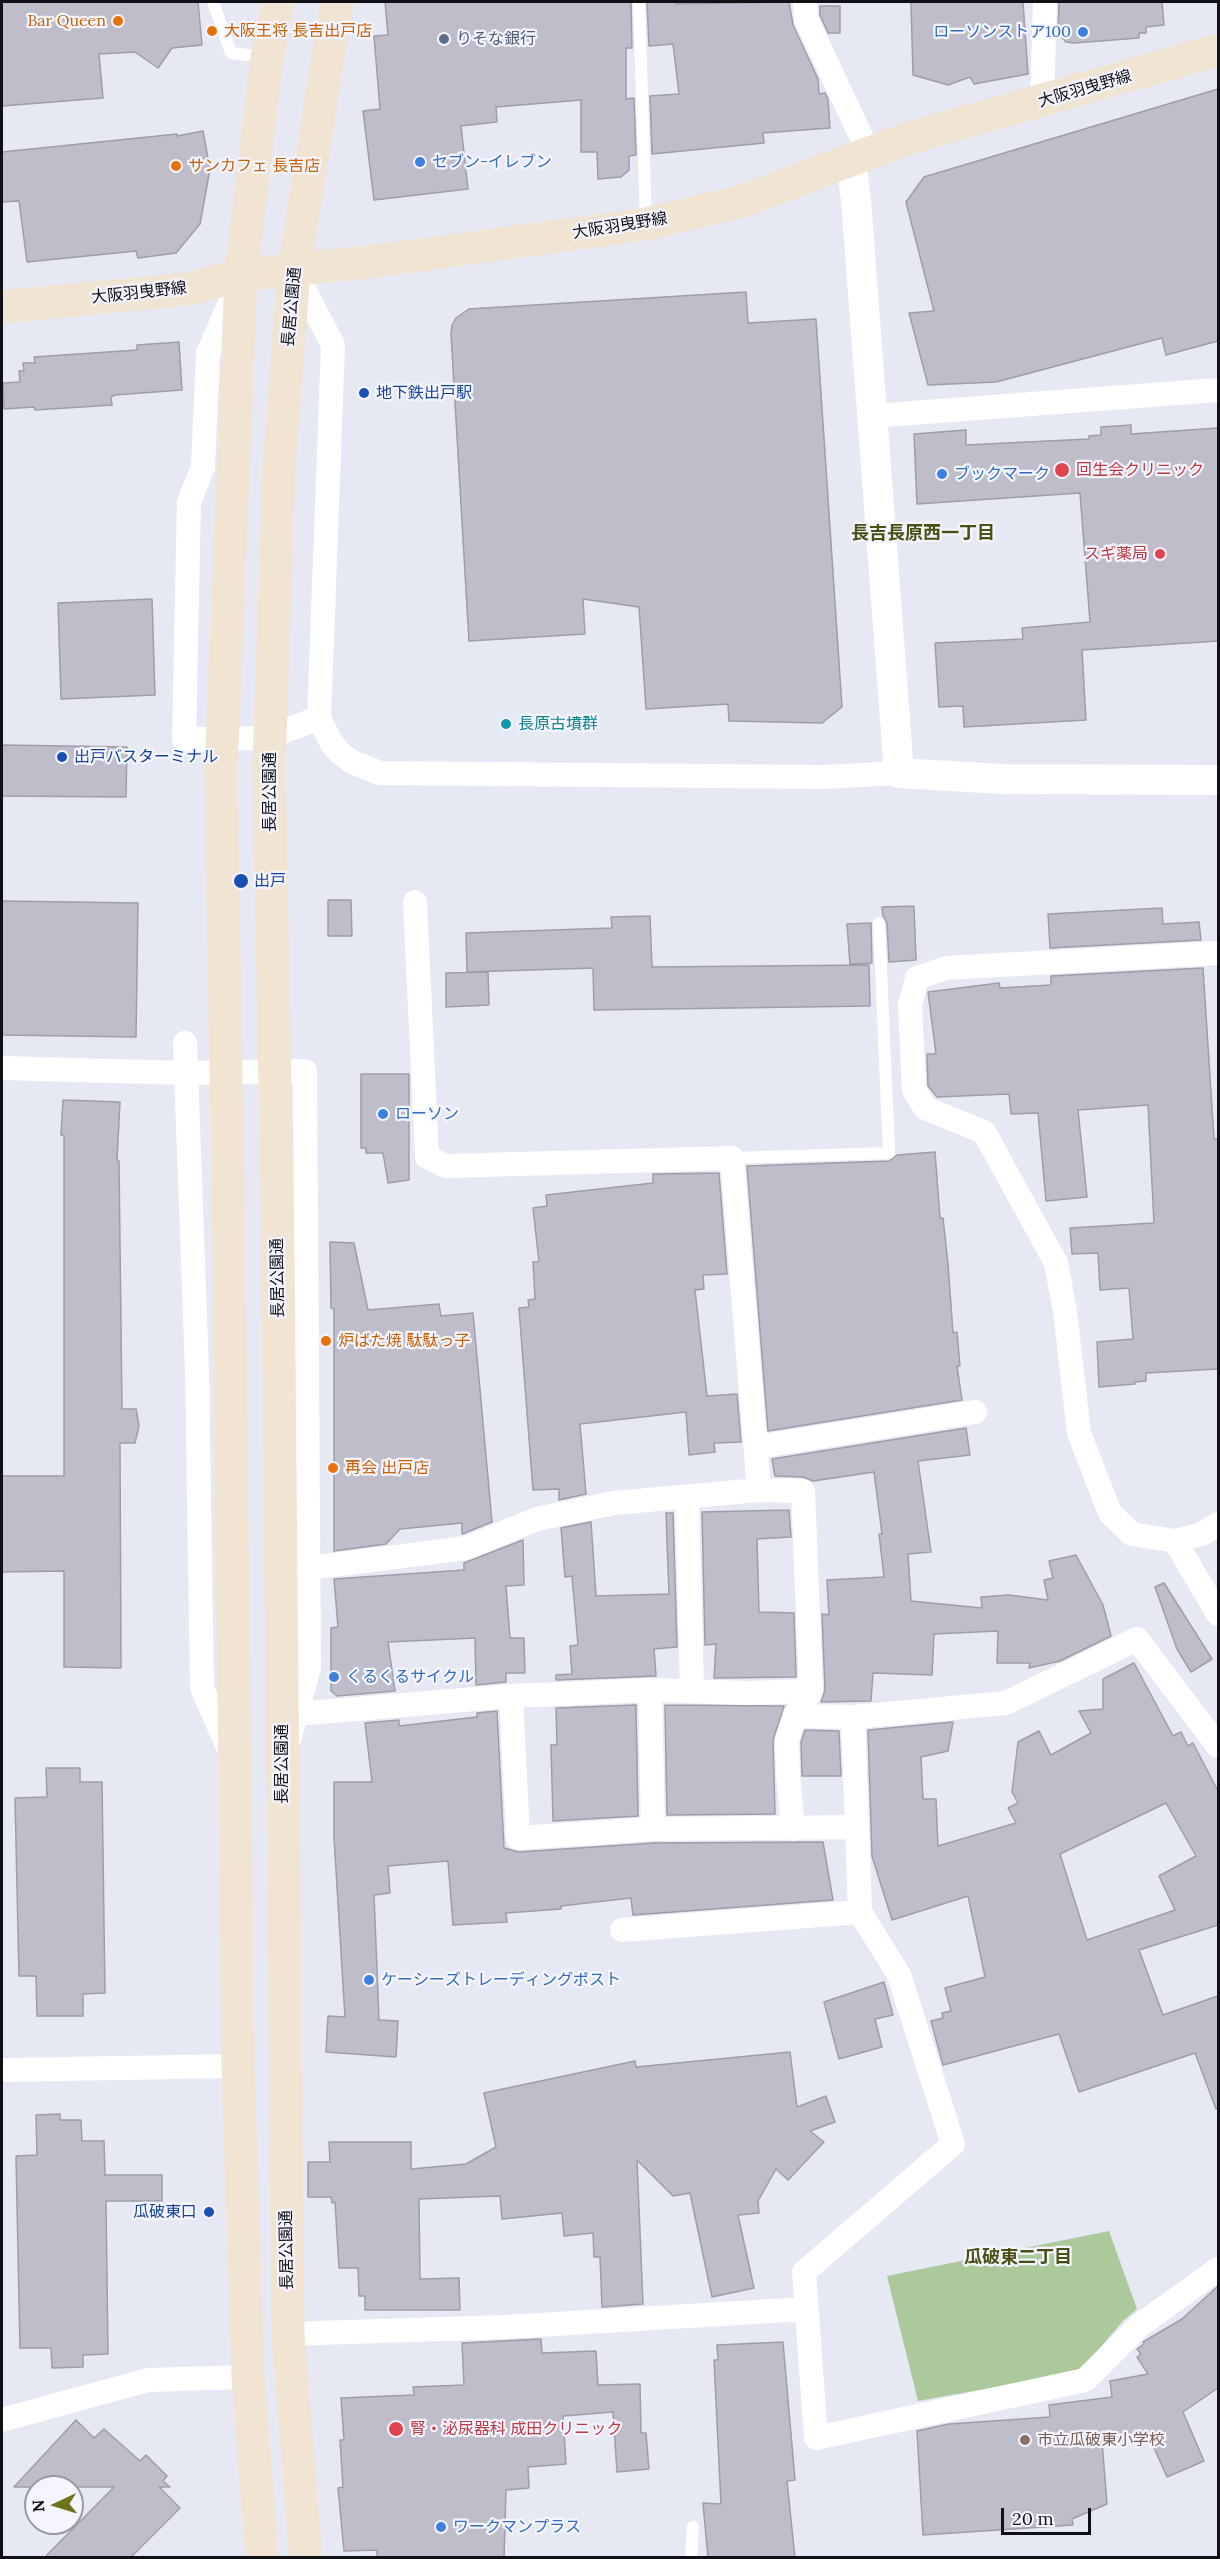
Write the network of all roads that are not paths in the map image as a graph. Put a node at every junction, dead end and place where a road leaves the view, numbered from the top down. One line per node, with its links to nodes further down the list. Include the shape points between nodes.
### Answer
1 (213, 2): 8 (lane, via 231,53)
2 (278, 2): 8 (main road)
3 (337, 2): 12 (main road, 長居公園通)
4 (639, 2): 11 (lane)
5 (805, 2): 10 (street, via 806,19)
6 (1045, 2): 9 (street)
7 (1218, 50): 9 (main road, 大阪羽曳野線)
8 (267, 57): 13 (main road)
9 (1042, 102): 10 (main road, 大阪羽曳野線, via 909,138)
10 (860, 157): 11 (main road, 大阪羽曳野線, via 743,201); 16 (street, via 856,200)
11 (646, 224): 12 (main road, 大阪羽曳野線)
12 (294, 270): 13 (main road, 大阪羽曳野線); 17 (street, via 333,345); 44 (main road, 長居公園通, via 279,467 269,766)
13 (242, 275): 14 (main road, 大阪羽曳野線, via 188,289); 17 (street, via 208,353 203,467 189,502 184,739 266,738); 43 (main road, via 221,772)
14 (2, 307)
15 (1218, 390): 16 (street)
16 (873, 416): 18 (street)
17 (319, 718): 18 (street, via 340,753 380,773 824,777)
18 (900, 773): 19 (street, via 1001,779)
19 (1218, 780)
20 (415, 902): 26 (street, via 427,1157 446,1166)
21 (879, 923): 26 (lane, via 889,1153)
22 (1218, 953): 32 (street, via 946,968 917,978 910,1005 914,1090 926,1108 984,1132 1056,1263 1079,1433 1110,1513 1132,1534)
23 (185, 1043): 25 (street)
24 (2, 1068): 25 (street)
25 (185, 1073): 33 (street, via 305,1071); 43 (street, via 197,1371 202,1688)
26 (732, 1158): 28 (street)
27 (975, 1412): 28 (street)
28 (756, 1447): 29 (street)
29 (759, 1490): 30 (street); 37 (street, via 803,1491)
30 (687, 1497): 33 (street, via 614,1503 537,1519 466,1548); 36 (street)
31 (1218, 1524): 32 (street, via 1202,1534)
32 (1175, 1541): 34 (street)
33 (309, 1568): 39 (street, via 309,1668)
34 (1218, 1614)
35 (650, 1690): 36 (street); 38 (street); 46 (street)
36 (692, 1691): 37 (street)
37 (811, 1691): 40 (street)
38 (511, 1696): 39 (street); 46 (street, via 518,1838)
39 (296, 1714): 44 (street)
40 (795, 1716): 41 (street); 47 (street, via 788,1740)
41 (853, 1717): 42 (street, via 1006,1703 1137,1639); 45 (street)
42 (1218, 1746)
43 (235, 1763): 50 (main road)
44 (282, 1765): 54 (main road, 長居公園通)
45 (856, 1827): 47 (street); 48 (street)
46 (653, 1829): 47 (street)
47 (793, 1829)
48 (860, 1911): 49 (street); 53 (street, via 899,1975 953,2144 804,2272)
49 (622, 1930)
50 (238, 2066): 51 (street); 55 (main road)
51 (2, 2070)
52 (1218, 2269): 53 (street, via 1140,2325 1085,2380 816,2438)
53 (805, 2309): 54 (street, via 505,2327)
54 (288, 2334): 59 (main road, 長居公園通)
55 (248, 2377): 56 (street, via 148,2380); 58 (main road)
56 (2, 2420)
57 (693, 2527): 60 (lane)
58 (262, 2558)
59 (306, 2558)
60 (692, 2558)

